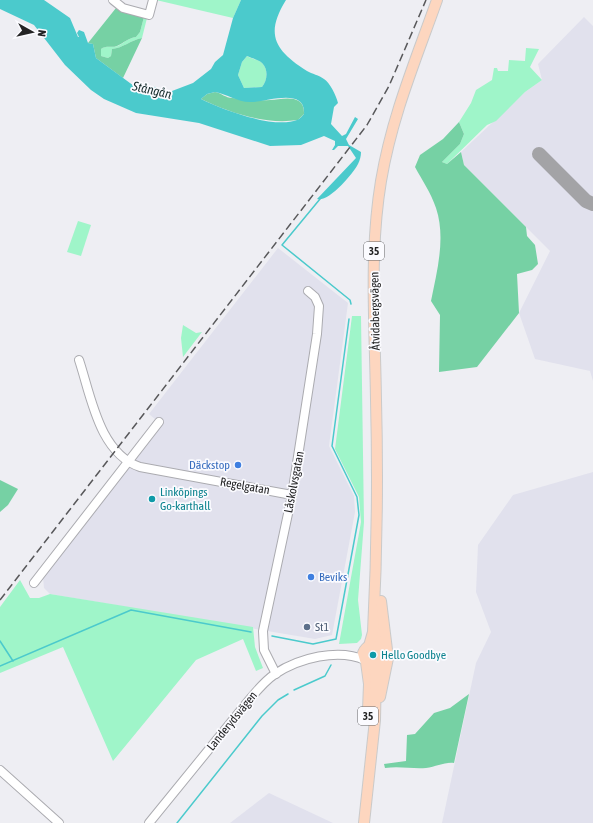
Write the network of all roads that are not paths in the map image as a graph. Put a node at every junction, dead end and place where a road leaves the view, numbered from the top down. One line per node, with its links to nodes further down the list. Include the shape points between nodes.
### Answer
1 (113, 0): 2 (street, via 123,8 150,15)
2 (153, 0)
3 (438, 0): 9 (main road, Åtvidabergsvägen / 35, via 399,106 378,203 374,271)
4 (308, 291): 8 (street, Låskolvsgatan, via 318,300 319,312)
5 (79, 360): 7 (street, Regelgatan, via 103,434 111,447)
6 (159, 422): 7 (street)
7 (128, 461): 8 (street, Regelgatan, via 140,467); 10 (street)
8 (292, 495): 17 (street, Låskolvsgatan, via 262,631 264,650)
9 (378, 495): 11 (main road, Åtvidabergsvägen / 35, via 382,513); 12 (main road, Åtvidabergsvägen / 35, via 373,632)
10 (34, 583)
11 (381, 601): 13 (main road, Åtvidabergsvägen / 35); 18 (main road, Åtvidabergsvägen / 35, via 388,658)
12 (367, 647): 13 (main road, via 376,646); 14 (street, Landerydsvägen); 15 (main road, 35, via 363,653)
13 (380, 649): 16 (main road, 35, via 382,656)
14 (339, 655): 15 (street, Landerydsvägen); 17 (street, Landerydsvägen, via 298,662)
15 (366, 661): 16 (main road, via 373,665); 22 (main road, 35, via 369,684 367,731)
16 (379, 663): 18 (main road, Åtvidabergsvägen / 35, via 376,671)
17 (276, 674): 21 (street, Landerydsvägen, via 245,704)
18 (375, 720): 23 (main road, Åtvidabergsvägen / 35)
19 (0, 770): 20 (street)
20 (59, 823)
21 (149, 823)
22 (359, 823)
23 (364, 823)

